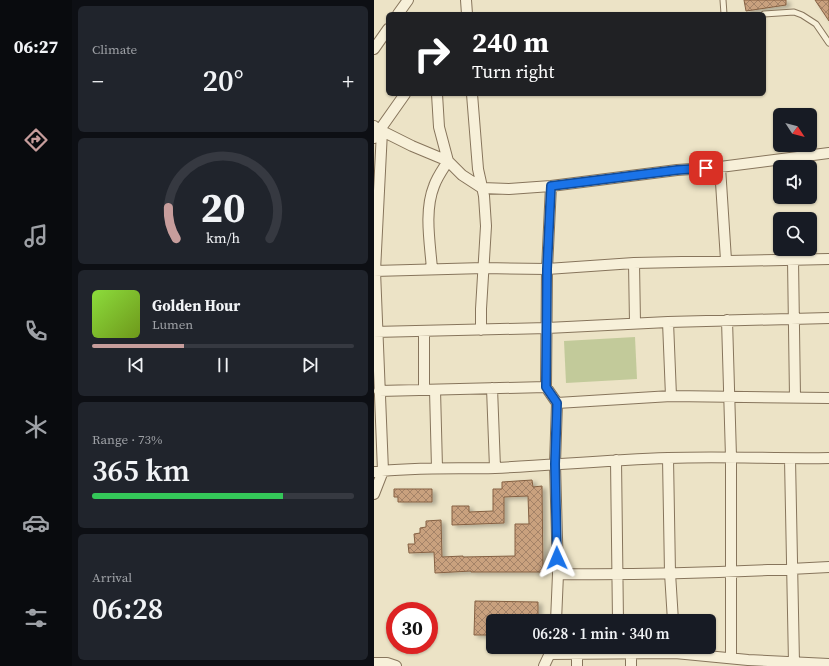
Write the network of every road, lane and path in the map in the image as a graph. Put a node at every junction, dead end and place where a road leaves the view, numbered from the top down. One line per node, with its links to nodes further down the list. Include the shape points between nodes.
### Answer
1 (408, 0): 3 (street)
2 (723, 0): 4 (lane)
3 (399, 12)
4 (724, 12)
5 (766, 14): 7 (lane, via 794,12 802,15 816,24)
6 (386, 32): 8 (street)
7 (829, 43)
8 (374, 49)
9 (404, 96): 12 (street)
10 (437, 96): 14 (street, via 439,127)
11 (472, 96): 17 (street)
12 (377, 132): 14 (street); 25 (street)
13 (829, 153): 15 (street)
14 (448, 161): 17 (street, via 462,175); 23 (street, via 434,186 430,200)
15 (720, 167): 16 (street); 19 (street)
16 (551, 186): 17 (street); 24 (street)
17 (482, 188): 22 (street, via 486,226)
18 (829, 259): 20 (street)
19 (726, 260): 20 (street); 21 (street)
20 (793, 260): 27 (street)
21 (634, 262): 24 (street); 30 (street)
22 (484, 268): 23 (street); 24 (street); 32 (street)
23 (432, 269): 25 (street)
24 (547, 269): 31 (street)
25 (374, 271): 34 (street)
26 (829, 318): 27 (street)
27 (793, 319): 28 (street); 42 (street)
28 (727, 320): 29 (street); 41 (street)
29 (668, 322): 30 (street); 40 (street)
30 (635, 323): 31 (street)
31 (547, 328): 32 (street); 35 (street)
32 (481, 330): 33 (street)
33 (424, 331): 34 (street); 37 (street)
34 (376, 332): 39 (street)
35 (546, 387): 36 (street); 44 (street)
36 (492, 388): 38 (street); 52 (street)
37 (424, 390): 38 (street); 39 (street)
38 (435, 390): 51 (street)
39 (379, 391): 53 (street)
40 (671, 396): 41 (street); 44 (street)
41 (730, 396): 42 (street); 45 (street)
42 (795, 397): 43 (street)
43 (829, 398)
44 (557, 403): 50 (street)
45 (731, 457): 46 (street); 48 (street); 57 (street)
46 (668, 458): 49 (street); 58 (street)
47 (829, 458): 48 (street)
48 (790, 459): 56 (street)
49 (616, 460): 50 (street); 60 (street)
50 (555, 464): 52 (street); 59 (street)
51 (437, 468): 52 (street); 53 (street)
52 (495, 468)
53 (379, 471): 54 (street)
54 (374, 494)
55 (829, 567): 56 (street)
56 (792, 569): 57 (street); 72 (street)
57 (730, 572): 58 (street); 68 (street)
58 (670, 573): 60 (street); 63 (street)
59 (558, 574): 60 (street); 61 (street)
60 (616, 575): 62 (street)
61 (556, 614)
62 (618, 614)
63 (673, 614)
64 (549, 654): 75 (street)
65 (578, 654): 76 (street)
66 (631, 654): 77 (street)
67 (687, 654): 69 (street)
68 (731, 658): 69 (street); 71 (street)
69 (708, 661)
70 (374, 663): 74 (street)
71 (748, 663): 72 (street)
72 (790, 664): 73 (street)
73 (829, 664)
74 (396, 666)
75 (544, 666)
76 (577, 666)
77 (631, 666)

